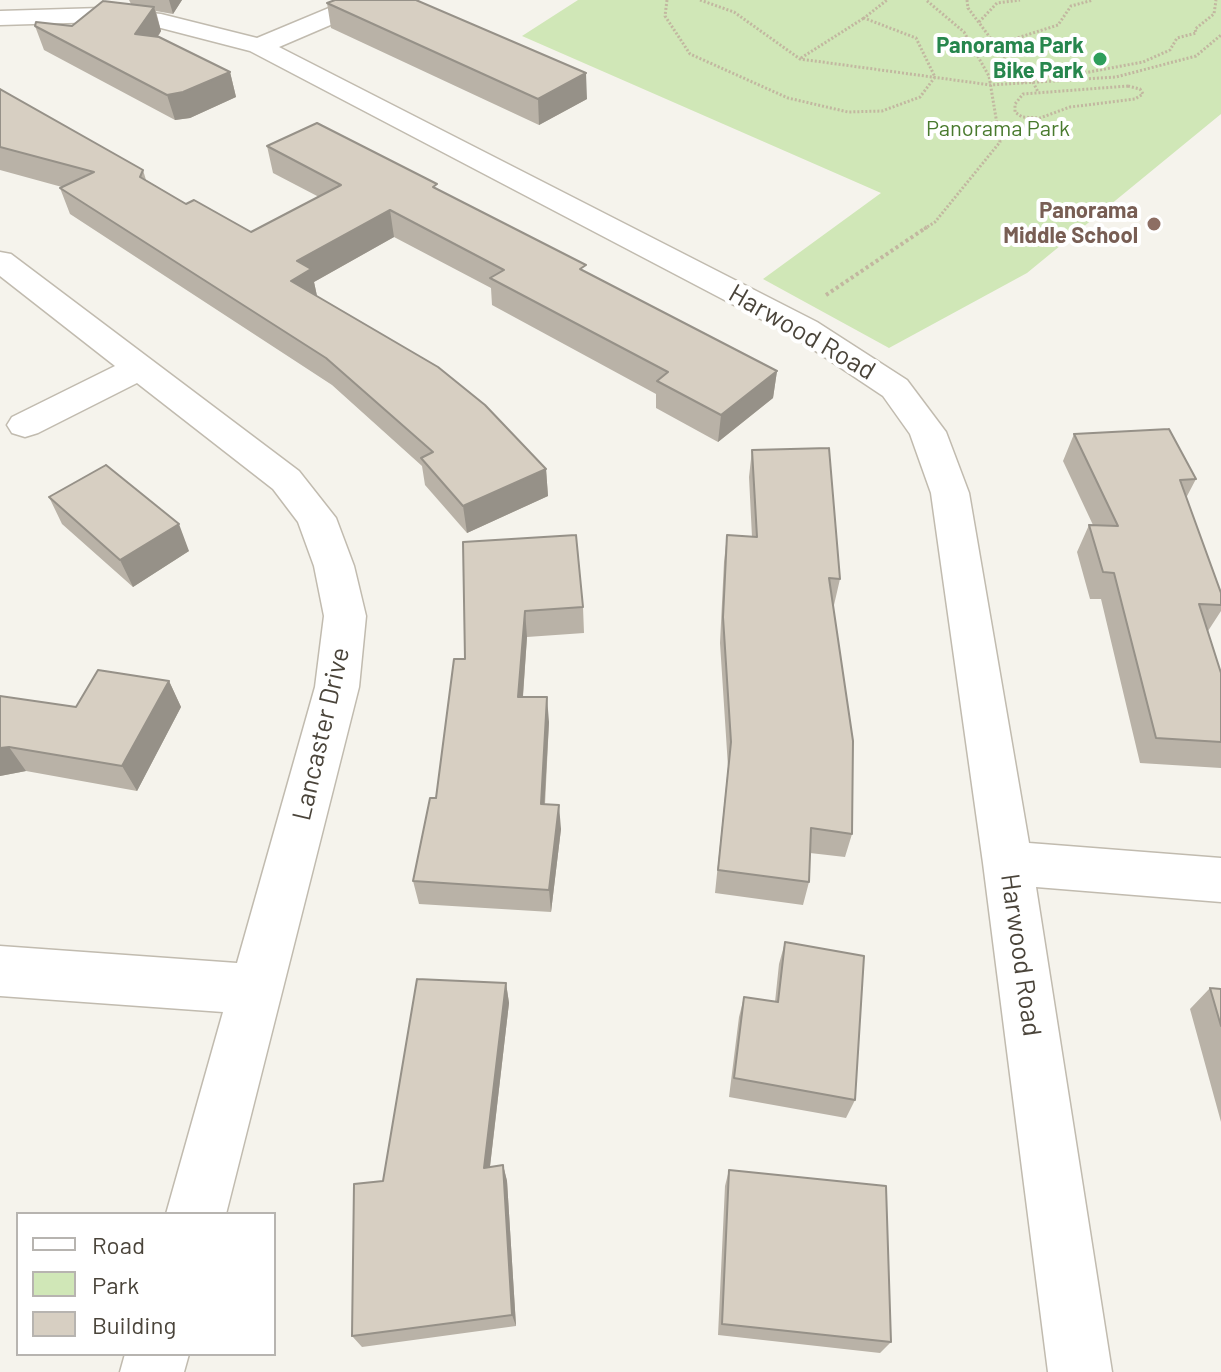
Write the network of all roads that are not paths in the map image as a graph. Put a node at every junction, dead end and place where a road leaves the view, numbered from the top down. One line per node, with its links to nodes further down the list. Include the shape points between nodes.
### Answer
1 (369, 0): 3 (street)
2 (0, 18): 3 (street, Harwood Road, via 101,15 161,21)
3 (259, 46): 7 (street, Harwood Road, via 805,329 895,388 928,432 950,493)
4 (0, 261): 5 (street, Lancaster Drive)
5 (139, 368): 6 (street); 10 (street, Lancaster Drive, via 286,480 316,518 345,616 337,687)
6 (25, 425)
7 (1008, 863): 8 (street); 12 (street, Harwood Road)
8 (1221, 880)
9 (0, 971): 10 (street)
10 (258, 990): 11 (street, Lancaster Drive)
11 (197, 1212)
12 (1080, 1372)

